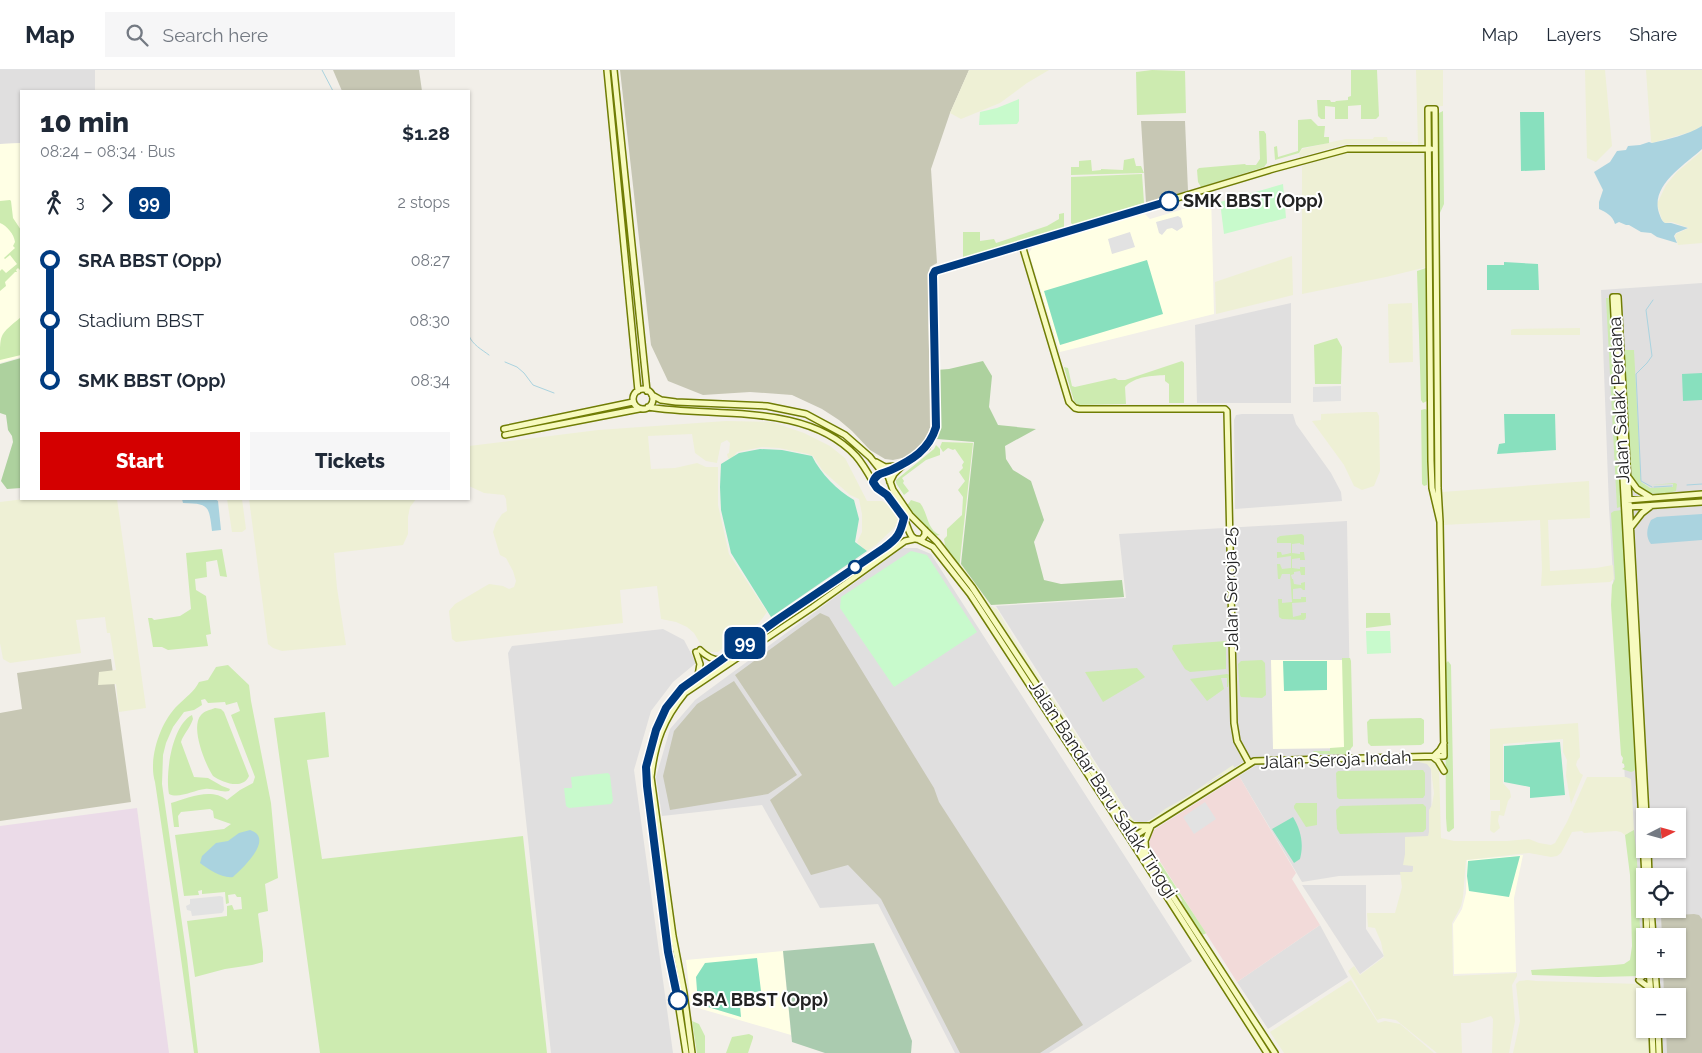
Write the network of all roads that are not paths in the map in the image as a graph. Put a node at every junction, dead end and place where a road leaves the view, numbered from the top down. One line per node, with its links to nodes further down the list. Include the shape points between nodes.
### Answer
1 (606, 70): 5 (street)
2 (614, 70): 6 (street)
3 (1432, 149): 3 (street, via 1428,109 1435,109); 4 (street, via 1347,148); 32 (street, via 1431,462 1432,488 1440,522)
4 (1022, 245): 12 (street, via 935,271 936,427 927,447); 34 (street, Jalan Seroja 25, via 1071,406 1079,409 1228,411 1234,728 1237,741)
5 (638, 391): 6 (street); 8 (street)
6 (647, 391): 7 (street)
7 (652, 395): 9 (street); 11 (street, via 676,402 767,406 806,414 845,435)
8 (633, 402): 10 (street); 10 (street, via 505,432)
9 (648, 407): 10 (street); 16 (street, via 760,416 809,426 846,447 863,464)
10 (639, 408)
11 (870, 457): 13 (street, via 885,467); 14 (street, Jalan Bandar Baru Salak Tinggi)
12 (906, 462): 13 (street); 17 (street)
13 (899, 466): 14 (street)
14 (883, 473): 16 (street); 17 (street, Jalan Bandar Baru Salak Tinggi)
15 (1628, 476): 19 (street, via 1637,489); 20 (street, Jalan Salak Perdana); 20 (street, Jalan Salak Perdana, via 1618,297 1614,297)
16 (873, 482): 24 (street)
17 (890, 482): 26 (street, Jalan Bandar Baru Salak Tinggi, via 910,515)
18 (1702, 494): 19 (street)
19 (1650, 498): 20 (street)
20 (1627, 500): 23 (street, Jalan Salak Perdana)
21 (1702, 502): 22 (street)
22 (1651, 505): 23 (street); 25 (street)
23 (1627, 507): 25 (street, Jalan Salak Perdana); 41 (street, Jalan Salak Perdana)
24 (904, 518): 27 (street, via 910,534); 28 (street, via 895,540)
25 (1630, 528): 36 (street, Jalan Salak Perdana)
26 (925, 530): 27 (street, via 925,535); 37 (street, Jalan Bandar Baru Salak Tinggi, via 972,588)
27 (917, 540): 29 (street, via 898,546); 39 (street, Jalan Bandar Baru Salak Tinggi, via 933,547 970,594)
28 (777, 620): 29 (street); 30 (street)
29 (782, 628): 50 (street, via 685,693 671,710 653,756 651,777)
30 (721, 660): 31 (street); 31 (street, via 698,651)
31 (698, 676): 49 (street, via 682,688 666,708 646,767 668,952)
32 (1444, 742): 33 (street); 33 (street, Jalan Seroja Indah, via 1444,756)
33 (1433, 757): 34 (street, Jalan Seroja Indah, via 1286,759); 35 (street)
34 (1250, 763): 38 (street, Jalan Seroja Indah)
35 (1444, 771)
36 (1646, 808)
37 (1121, 817): 38 (street, via 1133,826); 39 (street, Jalan Bandar Baru Salak Tinggi)
38 (1152, 826): 39 (street, Jalan Seroja Indah); 40 (street, via 1145,841)
39 (1132, 838): 40 (street, Jalan Bandar Baru Salak Tinggi); 51 (street, Jalan Bandar Baru Salak Tinggi)
40 (1147, 858): 52 (street, Jalan Bandar Baru Salak Tinggi)
41 (1645, 868)
42 (1641, 978): 44 (street)
43 (1652, 980): 45 (street); 46 (street)
44 (1647, 988)
45 (1651, 988)
46 (1654, 988)
47 (1652, 1038): 53 (street)
48 (1658, 1038): 54 (street)
49 (686, 1053)
50 (692, 1053)
51 (1267, 1053)
52 (1274, 1053)
53 (1653, 1053)
54 (1659, 1053)

